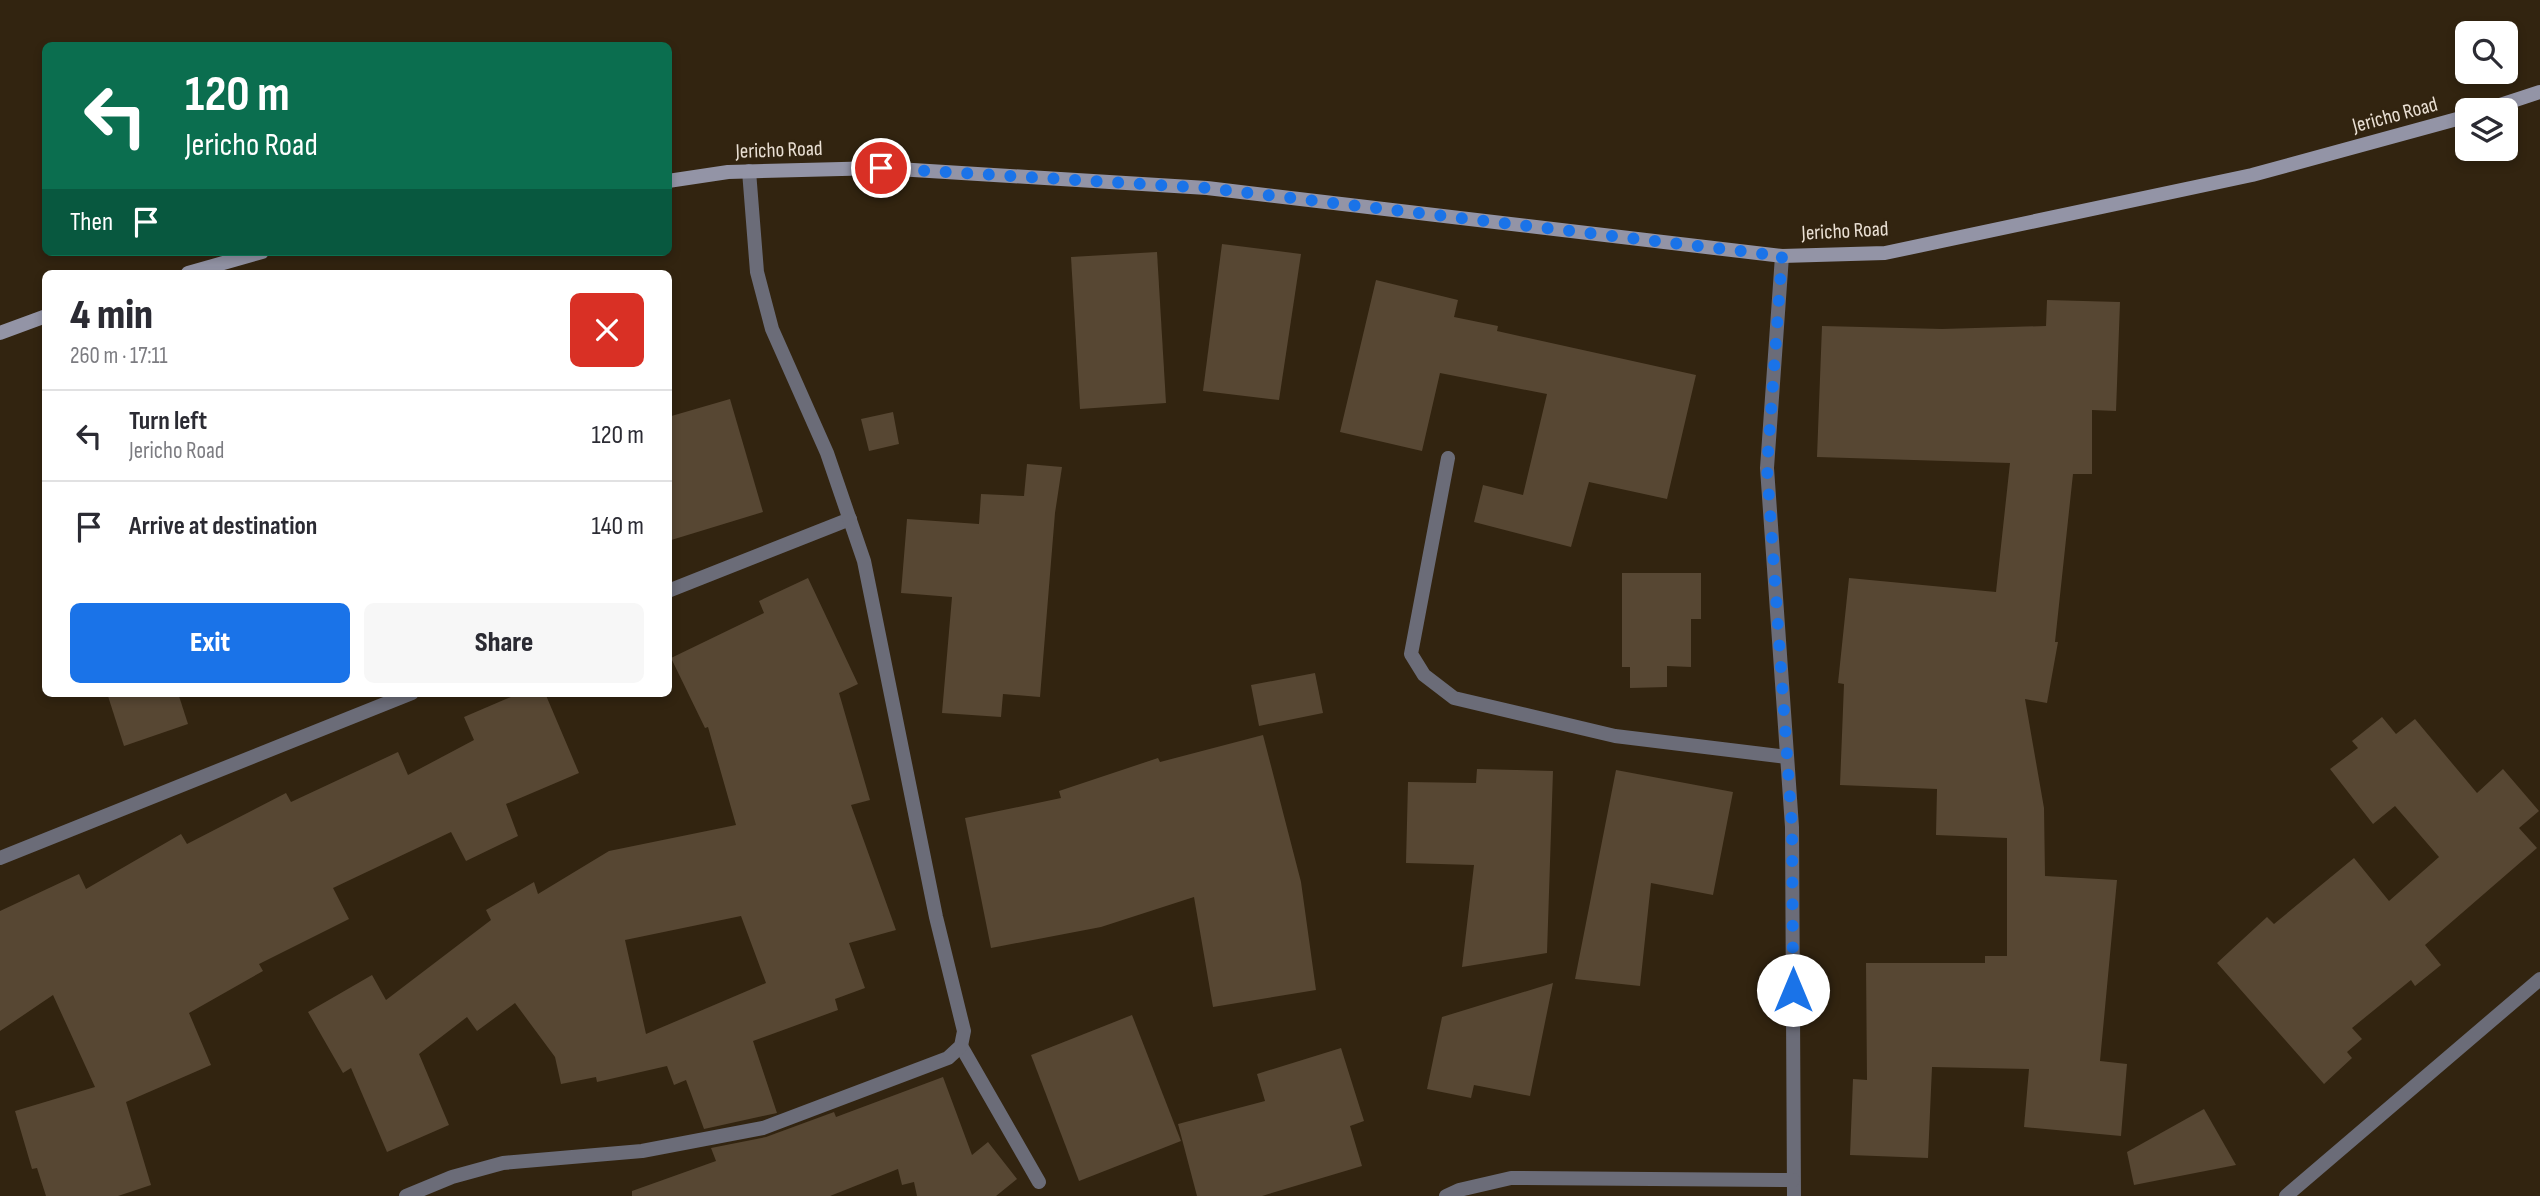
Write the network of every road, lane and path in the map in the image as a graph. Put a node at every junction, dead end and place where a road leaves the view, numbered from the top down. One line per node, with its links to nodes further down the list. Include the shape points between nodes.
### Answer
1 (2540, 92): 2 (street)
2 (2518, 99)
3 (2455, 120): 7 (street, Jericho Road, via 2252,175 1885,253)
4 (749, 171): 5 (street, Jericho Road); 7 (street, Jericho Road, via 881,168 1207,188); 12 (street, via 757,272 772,329 827,453)
5 (672, 181)
6 (248, 256): 8 (street)
7 (1782, 256): 15 (street, via 1767,468)
8 (199, 270)
9 (42, 317): 10 (street)
10 (0, 333)
11 (1448, 458): 15 (street, via 1411,654 1424,675 1454,698 1615,736)
12 (850, 519): 13 (street); 18 (street, via 864,561 936,917 964,1031)
13 (672, 589)
14 (402, 697): 16 (street)
15 (1787, 757): 19 (street, via 1792,827)
16 (0, 858)
17 (2540, 978): 24 (street)
18 (961, 1046): 20 (street); 21 (street, via 948,1058 763,1128 642,1151 503,1164 452,1177)
19 (1793, 1180): 22 (street, via 1511,1178); 23 (street)
20 (1039, 1182)
21 (406, 1196)
22 (1446, 1196)
23 (1794, 1196)
24 (2286, 1196)

